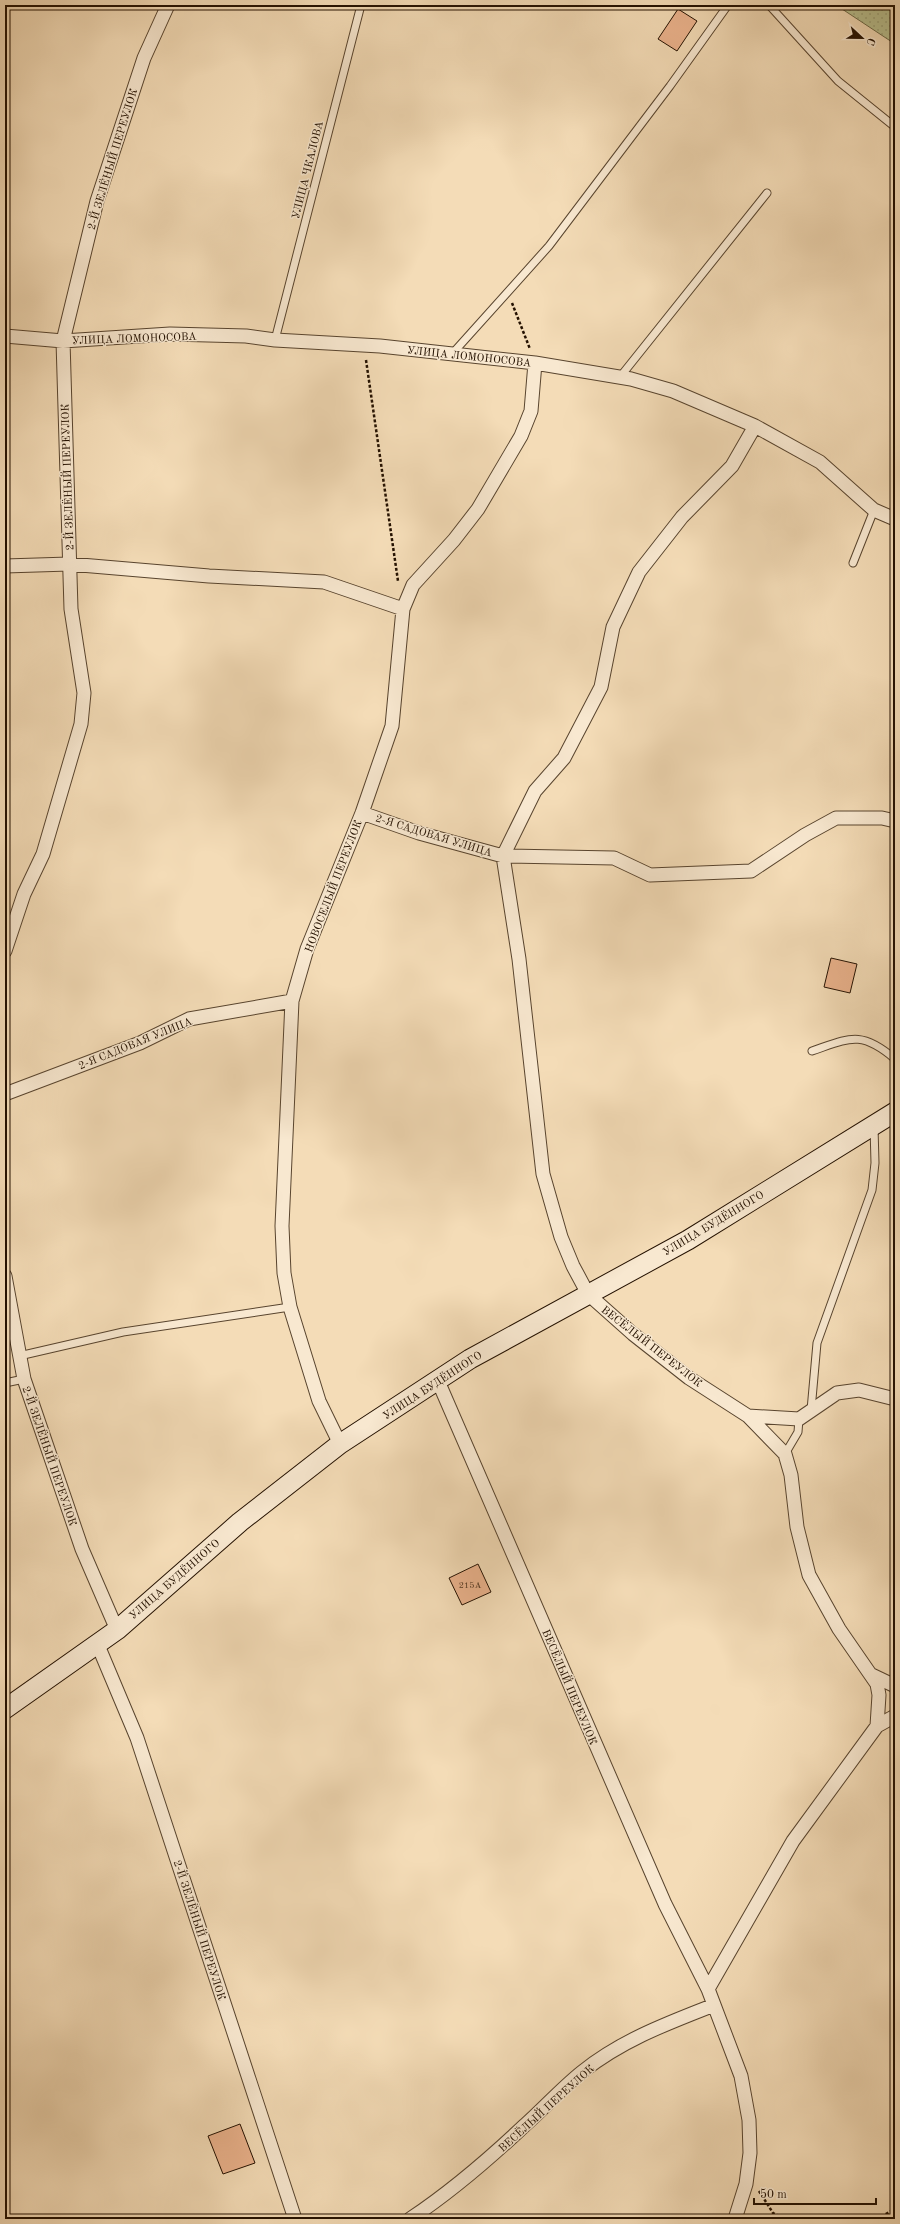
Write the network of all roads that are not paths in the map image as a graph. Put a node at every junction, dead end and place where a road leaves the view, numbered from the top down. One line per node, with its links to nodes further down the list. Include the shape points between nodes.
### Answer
1 (168, 5): 8 (street, 2-Й ЗЕЛЁНЫЙ ПЕРЕУЛОК, via 144,58 98,201)
2 (361, 5): 9 (lane, УЛИЦА ЧКАЛОВА)
3 (728, 5): 10 (lane, via 549,246)
4 (769, 5): 5 (lane, via 838,81)
5 (895, 126)
6 (767, 193): 12 (lane)
7 (5, 336): 8 (street, УЛИЦА ЛОМОНОСОВА)
8 (63, 340): 9 (street, УЛИЦА ЛОМОНОСОВА, via 170,334 246,336); 17 (street, 2-Й ЗЕЛЁНЫЙ ПЕРЕУЛОК)
9 (274, 340): 10 (street, УЛИЦА ЛОМОНОСОВА, via 364,345)
10 (451, 354): 11 (street, УЛИЦА ЛОМОНОСОВА)
11 (535, 362): 12 (street, УЛИЦА ЛОМОНОСОВА); 19 (street, НОВОСЕЛЫЙ ПЕРЕУЛОК, via 531,411 521,436 478,509 454,540 413,584)
12 (620, 377): 13 (street, УЛИЦА ЛОМОНОСОВА, via 673,391)
13 (755, 426): 14 (street, УЛИЦА ЛОМОНОСОВА, via 820,462); 22 (street, via 732,466 682,517 639,572 613,627 601,687 564,758 535,791)
14 (874, 510): 15 (street, УЛИЦА ЛОМОНОСОВА); 16 (lane)
15 (895, 519)
16 (853, 563)
17 (69, 564): 18 (street); 19 (street, via 209,576 324,582); 23 (street, 2-Й ЗЕЛЁНЫЙ ПЕРЕУЛОК, via 71,609 84,693 81,724 43,854 24,894)
18 (5, 566)
19 (403, 609): 20 (street, НОВОСЕЛЫЙ ПЕРЕУЛОК, via 392,726)
20 (362, 813): 22 (street, 2-Я САДОВАЯ УЛИЦА, via 419,833); 24 (street, НОВОСЕЛЫЙ ПЕРЕУЛОК, via 307,949)
21 (895, 821): 22 (street, 2-Я САДОВАЯ УЛИЦА, via 882,818 836,818 751,871 650,875 614,858)
22 (503, 856): 31 (street, via 518,959 543,1174 561,1237)
23 (5, 951)
24 (292, 1001): 27 (street, 2-Я САДОВАЯ УЛИЦА, via 189,1020 140,1043); 32 (street, НОВОСЕЛЫЙ ПЕРЕУЛОК, via 282,1226 284,1273)
25 (812, 1051): 26 (lane, via 850,1038 878,1045)
26 (895, 1059)
27 (5, 1094)
28 (895, 1112): 29 (main road, УЛИЦА БУДЁННОГО)
29 (874, 1125): 31 (main road, УЛИЦА БУДЁННОГО, via 688,1240); 38 (lane, via 875,1163 872,1190 817,1343)
30 (5, 1276): 33 (street, 2-Й ЗЕЛЁНЫЙ ПЕРЕУЛОК)
31 (588, 1294): 35 (main road, УЛИЦА БУДЁННОГО, via 470,1359); 39 (street, ВЕСЁЛЫЙ ПЕРЕУЛОК, via 689,1378)
32 (290, 1308): 33 (lane, via 123,1332); 41 (street, НОВОСЕЛЫЙ ПЕРЕУЛОК, via 320,1401)
33 (19, 1356): 34 (street, 2-Й ЗЕЛЁНЫЙ ПЕРЕУЛОК)
34 (24, 1379): 36 (lane); 43 (street, 2-Й ЗЕЛЁНЫЙ ПЕРЕУЛОК, via 82,1549)
35 (438, 1381): 41 (main road, УЛИЦА БУДЁННОГО); 50 (street, ВЕСЁЛЫЙ ПЕРЕУЛОК, via 655,1882)
36 (5, 1383)
37 (895, 1399): 38 (street, via 859,1390 837,1393)
38 (811, 1410): 40 (street)
39 (748, 1416): 40 (street); 42 (street, ВЕСЁЛЫЙ ПЕРЕУЛОК)
40 (799, 1418): 42 (lane, via 798,1432)
41 (340, 1444): 43 (main road, УЛИЦА БУДЁННОГО, via 240,1522)
42 (785, 1454): 45 (street, ВЕСЁЛЫЙ ПЕРЕУЛОК, via 791,1475 797,1527 809,1575 839,1629)
43 (117, 1630): 44 (main road, УЛИЦА БУДЁННОГО)
44 (98, 1643): 47 (main road, УЛИЦА БУДЁННОГО); 52 (street, 2-Й ЗЕЛЁНЫЙ ПЕРЕУЛОК, via 138,1738)
45 (872, 1675): 46 (street); 49 (street, ВЕСЁЛЫЙ ПЕРЕУЛОК, via 880,1695)
46 (895, 1686)
47 (5, 1708)
48 (895, 1716): 49 (street)
49 (877, 1726): 50 (street, via 793,1841)
50 (708, 1989): 51 (street, ВЕСЁЛЫЙ ПЕРЕУЛОК)
51 (714, 2005): 53 (street, ВЕСЁЛЫЙ ПЕРЕУЛОК, via 655,2028 613,2050 582,2072 446,2195); 54 (street, ВЕСЁЛЫЙ ПЕРЕУЛОК, via 741,2076 749,2120 750,2153 746,2184)
52 (295, 2219)
53 (410, 2219)
54 (735, 2219)

